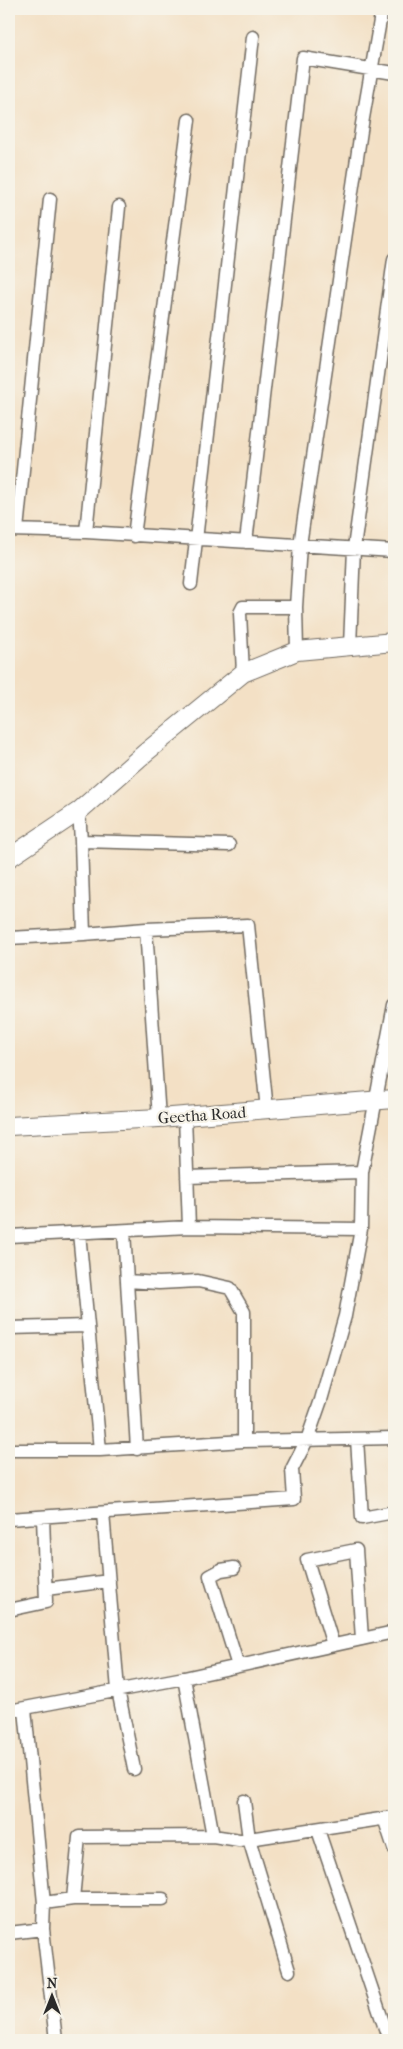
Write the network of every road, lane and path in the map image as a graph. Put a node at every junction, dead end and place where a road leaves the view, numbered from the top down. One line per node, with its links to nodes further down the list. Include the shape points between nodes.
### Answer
1 (382, 9): 3 (street)
2 (253, 37): 12 (street)
3 (372, 69): 4 (street); 13 (street, via 303,58); 14 (street)
4 (394, 73)
5 (189, 120): 11 (street)
6 (50, 199): 9 (street)
7 (119, 207): 10 (street)
8 (394, 259): 15 (street)
9 (13, 530): 10 (street)
10 (86, 532): 11 (street)
11 (134, 536): 12 (street)
12 (194, 539): 13 (street); 17 (street)
13 (246, 542): 14 (street)
14 (300, 545): 15 (street); 18 (street)
15 (354, 548): 16 (street); 20 (street)
16 (394, 551)
17 (191, 584)
18 (296, 607): 21 (street); 22 (street, via 243,607 240,613)
19 (394, 642): 20 (street)
20 (350, 646): 21 (street)
21 (297, 652): 22 (street)
22 (243, 672): 23 (street, via 144,752)
23 (79, 811): 24 (street); 26 (street)
24 (81, 841): 25 (street); 28 (street)
25 (229, 845)
26 (9, 858)
27 (146, 929): 28 (street); 33 (street, via 248,925); 35 (street)
28 (84, 934): 29 (street)
29 (9, 938)
30 (394, 1005): 32 (street)
31 (394, 1099): 32 (street, Geetha Road)
32 (377, 1101): 33 (street, Geetha Road); 37 (street)
33 (266, 1110): 34 (street, Geetha Road)
34 (185, 1116): 35 (street, Geetha Road); 38 (street)
35 (159, 1118): 36 (street, Geetha Road)
36 (9, 1126)
37 (362, 1172): 38 (street); 40 (street)
38 (187, 1177): 39 (street)
39 (189, 1227): 40 (street); 41 (street)
40 (360, 1229): 50 (street, via 346,1316)
41 (124, 1231): 42 (street); 44 (street)
42 (79, 1233): 43 (street); 45 (street)
43 (9, 1236)
44 (127, 1281): 49 (street, via 198,1282 230,1288 244,1312); 51 (street)
45 (88, 1326): 46 (street); 53 (street)
46 (9, 1328)
47 (394, 1438): 48 (street)
48 (357, 1439): 50 (street); 54 (street, via 362,1518)
49 (244, 1440): 50 (street); 51 (street)
50 (307, 1440): 55 (street, via 292,1469 294,1500)
51 (136, 1449): 53 (street)
52 (9, 1450): 53 (street)
53 (100, 1450)
54 (394, 1512)
55 (103, 1513): 56 (street); 59 (street)
56 (43, 1517): 57 (street); 60 (street)
57 (9, 1519)
58 (234, 1568): 65 (street, via 210,1576)
59 (109, 1581): 60 (street); 67 (street)
60 (46, 1589): 61 (street, via 46,1602)
61 (9, 1610)
62 (394, 1632): 63 (street)
63 (362, 1639): 64 (street); 64 (street, via 356,1550 307,1560)
64 (333, 1645): 65 (street)
65 (238, 1666): 66 (street)
66 (184, 1678): 67 (street); 74 (street)
67 (118, 1690): 68 (street); 70 (street)
68 (25, 1709): 69 (street); 79 (street)
69 (9, 1711)
70 (134, 1768)
71 (244, 1801): 75 (street)
72 (389, 1818): 73 (street); 76 (street)
73 (318, 1830): 75 (street); 84 (street)
74 (213, 1836): 75 (street); 77 (street, via 79,1837)
75 (249, 1839): 82 (street)
76 (394, 1848)
77 (73, 1899): 78 (street); 79 (street)
78 (163, 1899)
79 (44, 1903): 80 (street)
80 (43, 1929): 81 (street); 83 (street)
81 (9, 1933)
82 (289, 1971)
83 (56, 2040)
84 (388, 2040)

